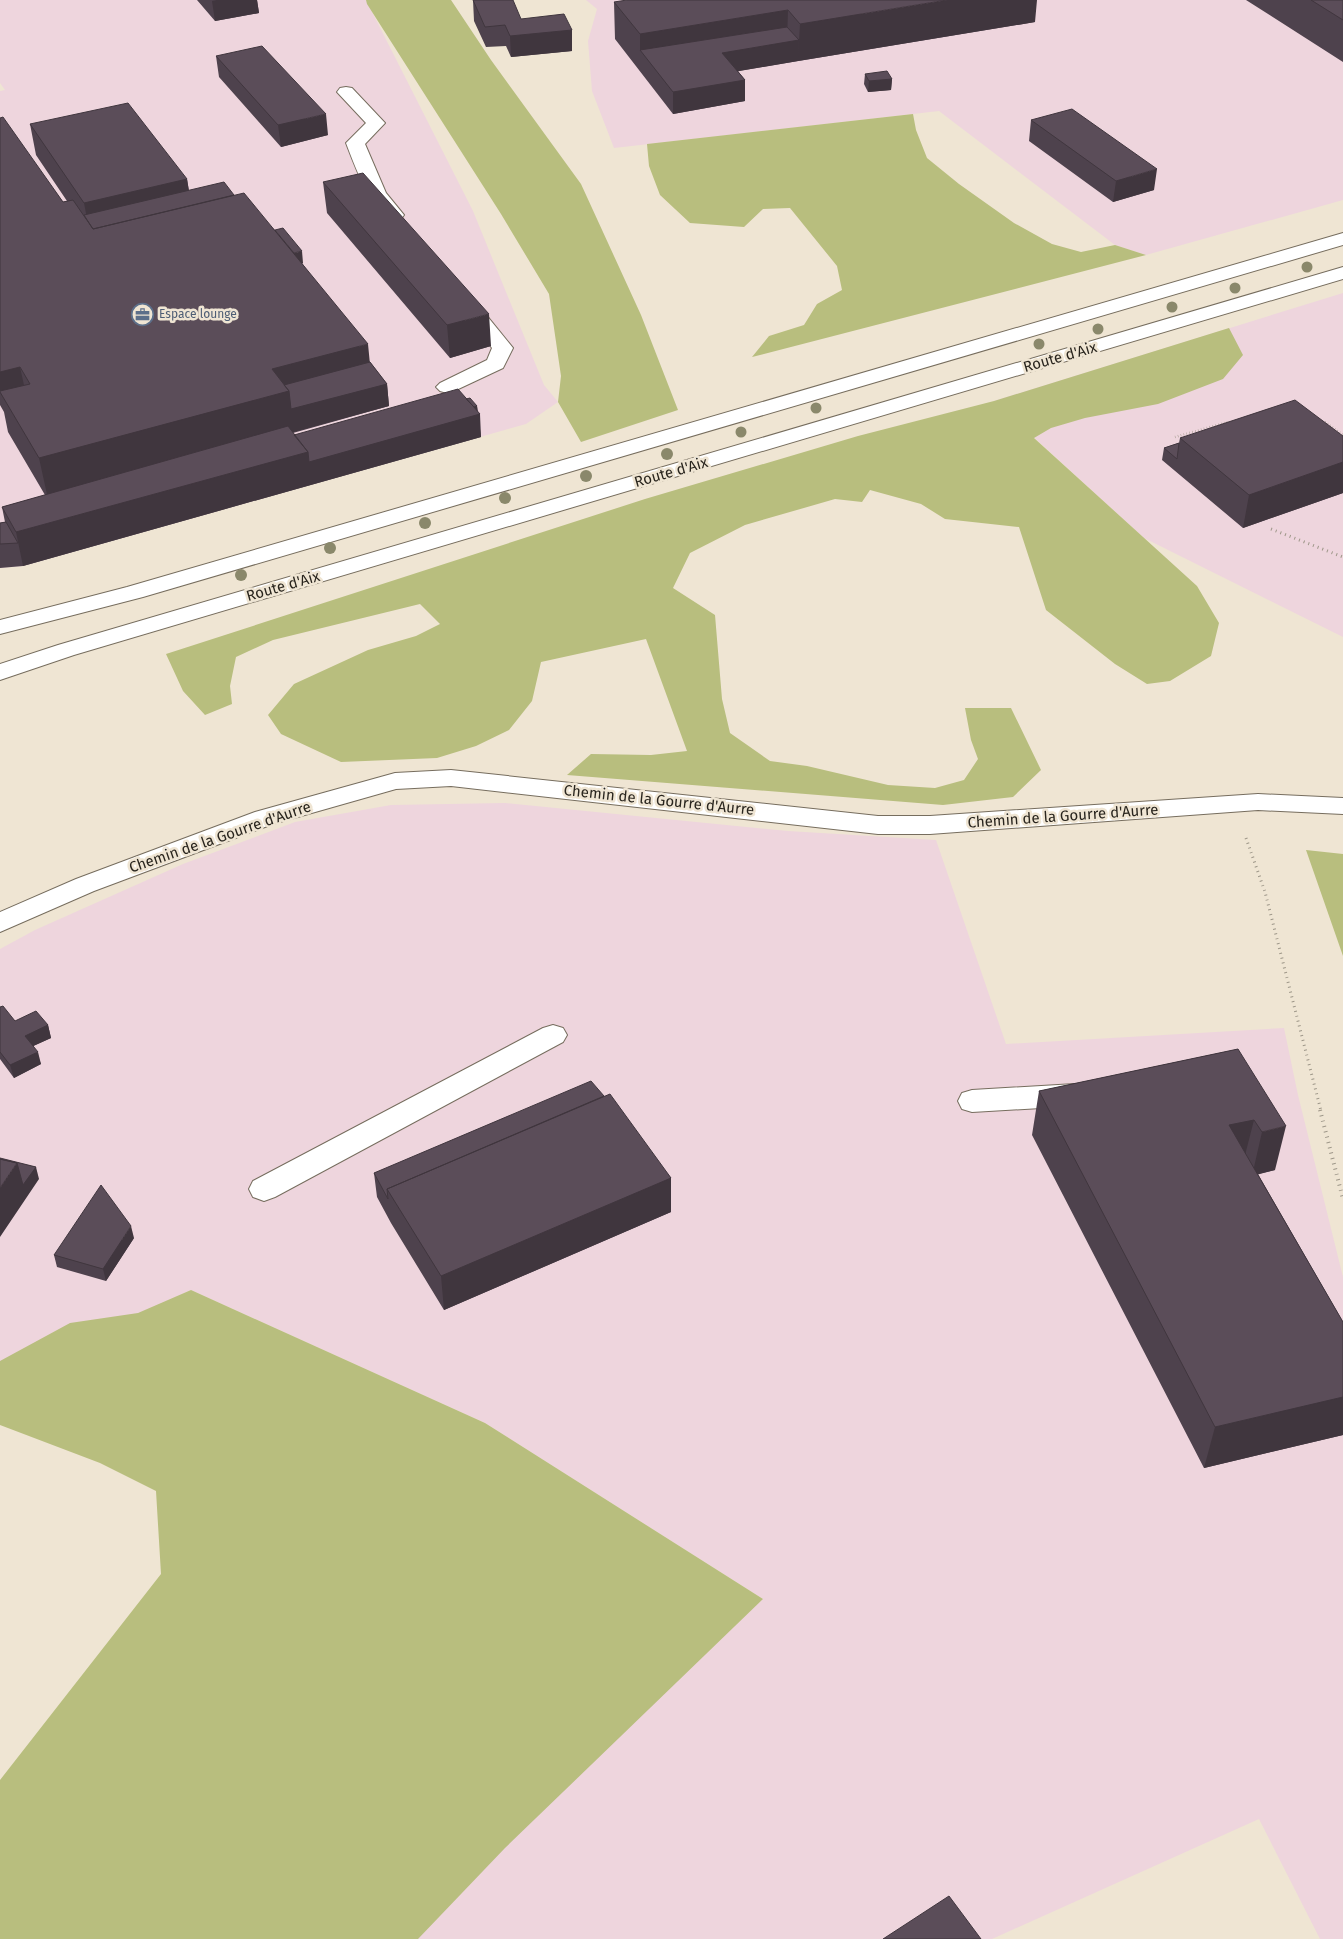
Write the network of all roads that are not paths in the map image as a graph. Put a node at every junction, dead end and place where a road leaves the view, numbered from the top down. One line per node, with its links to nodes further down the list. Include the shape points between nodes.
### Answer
1 (346, 92): 2 (main road, via 376,122 355,143 377,194)
2 (408, 233)
3 (1343, 239): 7 (main road, via 144,589)
4 (1343, 273): 8 (main road, Route d'Aix)
5 (452, 286): 6 (main road, via 503,348 496,364)
6 (447, 386)
7 (0, 627)
8 (0, 672)
9 (1343, 806): 10 (main road, Chemin de la Gourre d'Aurre, via 1258,802 930,825 878,825 451,778 395,781 264,818 85,885)
10 (0, 923)
11 (553, 1035): 14 (main road)
12 (1097, 1094): 13 (main road)
13 (972, 1101)
14 (264, 1189)

